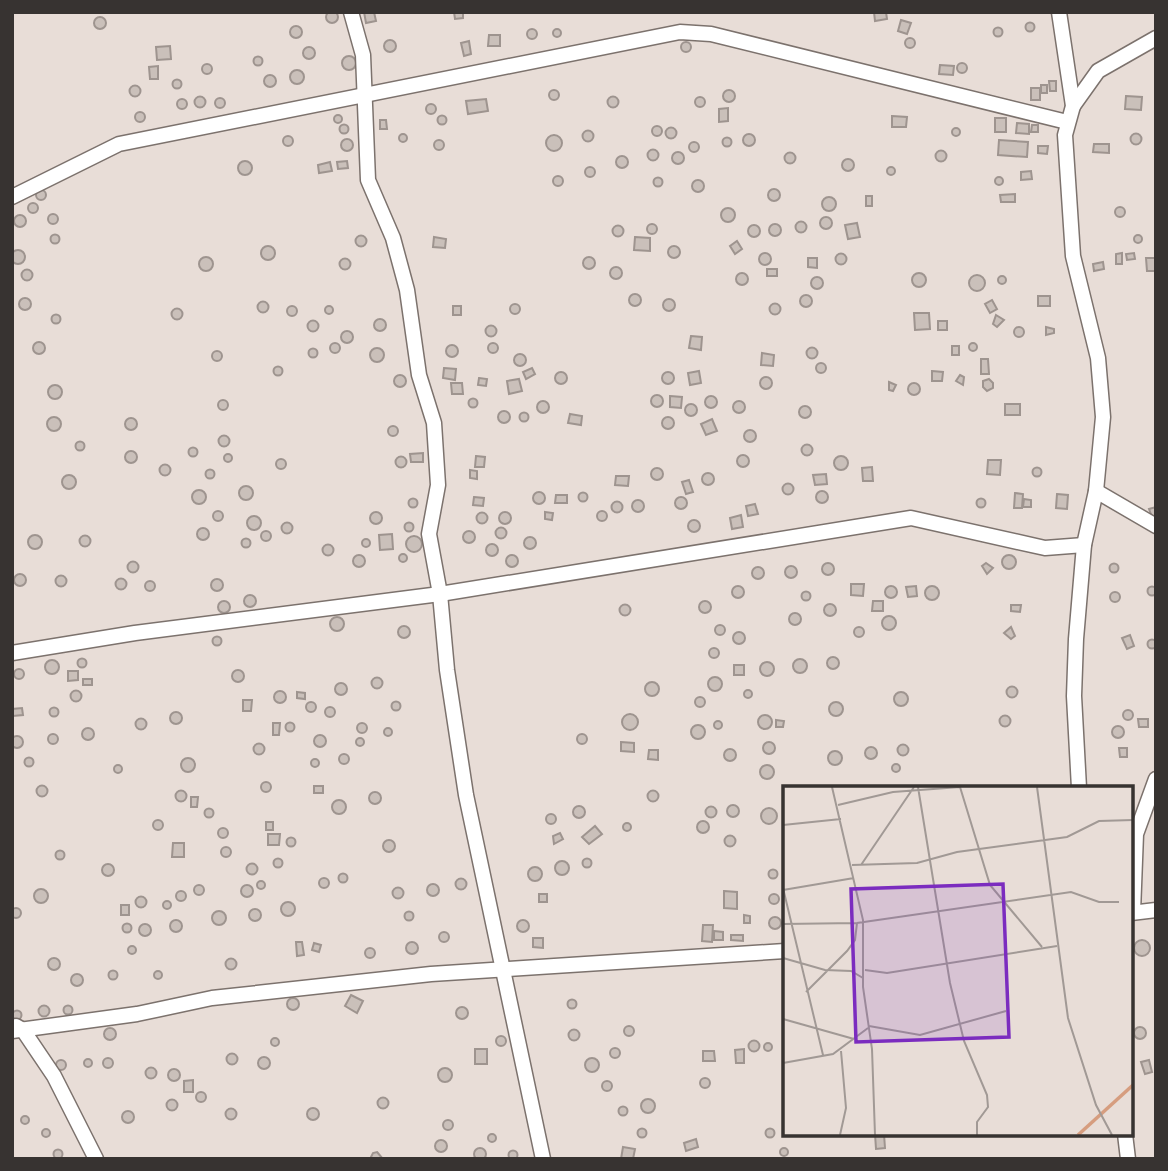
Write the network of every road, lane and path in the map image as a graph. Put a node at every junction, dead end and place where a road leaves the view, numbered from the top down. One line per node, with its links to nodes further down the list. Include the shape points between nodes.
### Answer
1 (351, 12): 4 (street, via 363,55)
2 (1059, 12): 5 (street)
3 (1156, 38): 5 (street, via 1098,71)
4 (365, 93): 6 (street, via 680,32 711,34); 7 (street, via 119,144); 11 (street, via 368,180 393,238 407,290 419,375 435,423 438,485 429,534)
5 (1073, 106): 6 (street)
6 (1067, 122): 8 (street, via 1073,256 1098,358 1103,417)
7 (12, 197)
8 (1096, 491): 9 (street); 10 (street)
9 (1156, 526)
10 (1084, 545): 11 (street, via 1045,548 911,518); 14 (street, via 1074,696)
11 (440, 594): 12 (street); 19 (street, via 466,795)
12 (12, 653)
13 (1156, 779): 15 (street, via 1136,834)
14 (1079, 786)
15 (1133, 892)
16 (1156, 911): 17 (street)
17 (1133, 912)
18 (783, 951): 19 (street)
19 (505, 969): 20 (street, via 212,998 137,1014); 23 (street)
20 (16, 1028): 22 (street, via 54,1076)
21 (1125, 1136): 24 (street)
22 (96, 1159)
23 (544, 1159)
24 (1128, 1159)

